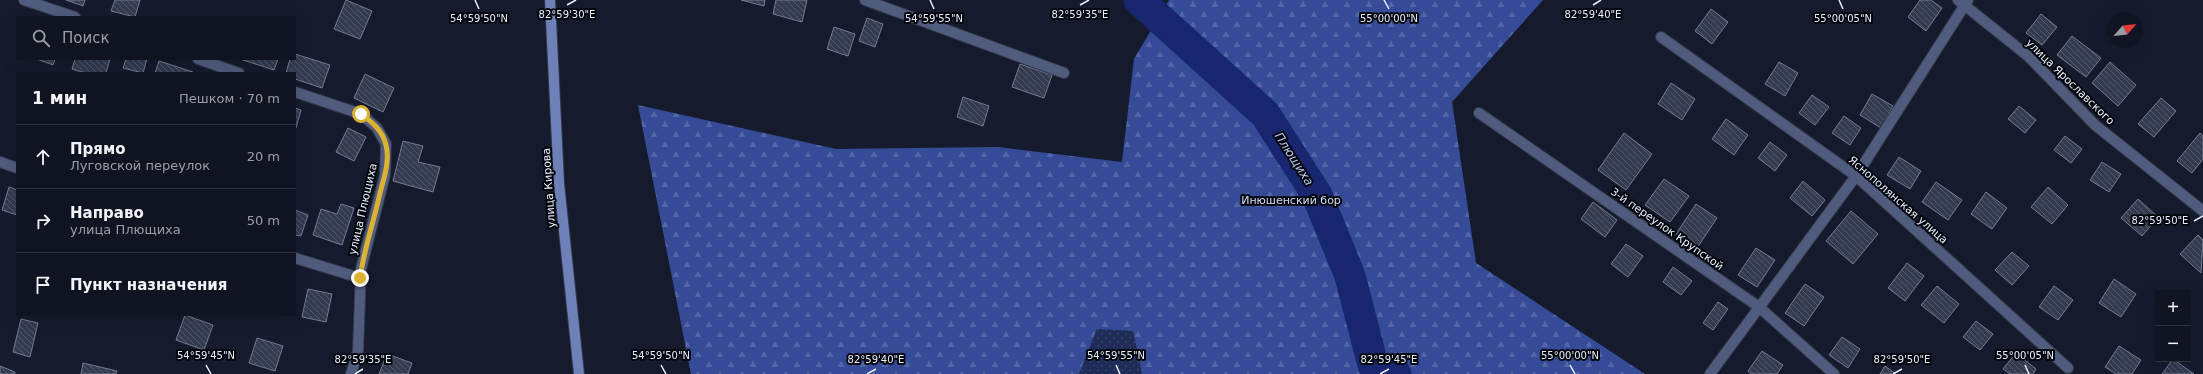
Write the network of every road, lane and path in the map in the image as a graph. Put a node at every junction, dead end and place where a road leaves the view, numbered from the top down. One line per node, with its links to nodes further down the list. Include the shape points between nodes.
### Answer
1 (24, 0): 5 (street)
2 (550, 0): 21 (main road, улица Кирова, via 559,183)
3 (865, 0): 9 (street)
4 (1963, 2): 14 (street); 15 (street, улица Ярославского, via 2028,56 2095,125)
5 (72, 16)
6 (1661, 37): 14 (street, Яснополянская улица)
7 (201, 60): 8 (street)
8 (236, 72)
9 (1064, 73)
10 (296, 92): 17 (street, улица Плющиха, via 361,114 377,128 386,144 385,175)
11 (1479, 114): 18 (street, 3-й переулок Крупской)
12 (0, 162): 13 (street)
13 (16, 168)
14 (1856, 176): 18 (street); 19 (street, Яснополянская улица)
15 (2203, 211)
16 (296, 258): 17 (street)
17 (360, 278): 20 (street, улица Плющиха, via 358,350)
18 (1759, 306): 22 (street); 23 (street, 3-й переулок Крупской)
19 (2068, 368)
20 (351, 374)
21 (579, 374)
22 (1710, 374)
23 (1834, 374)

